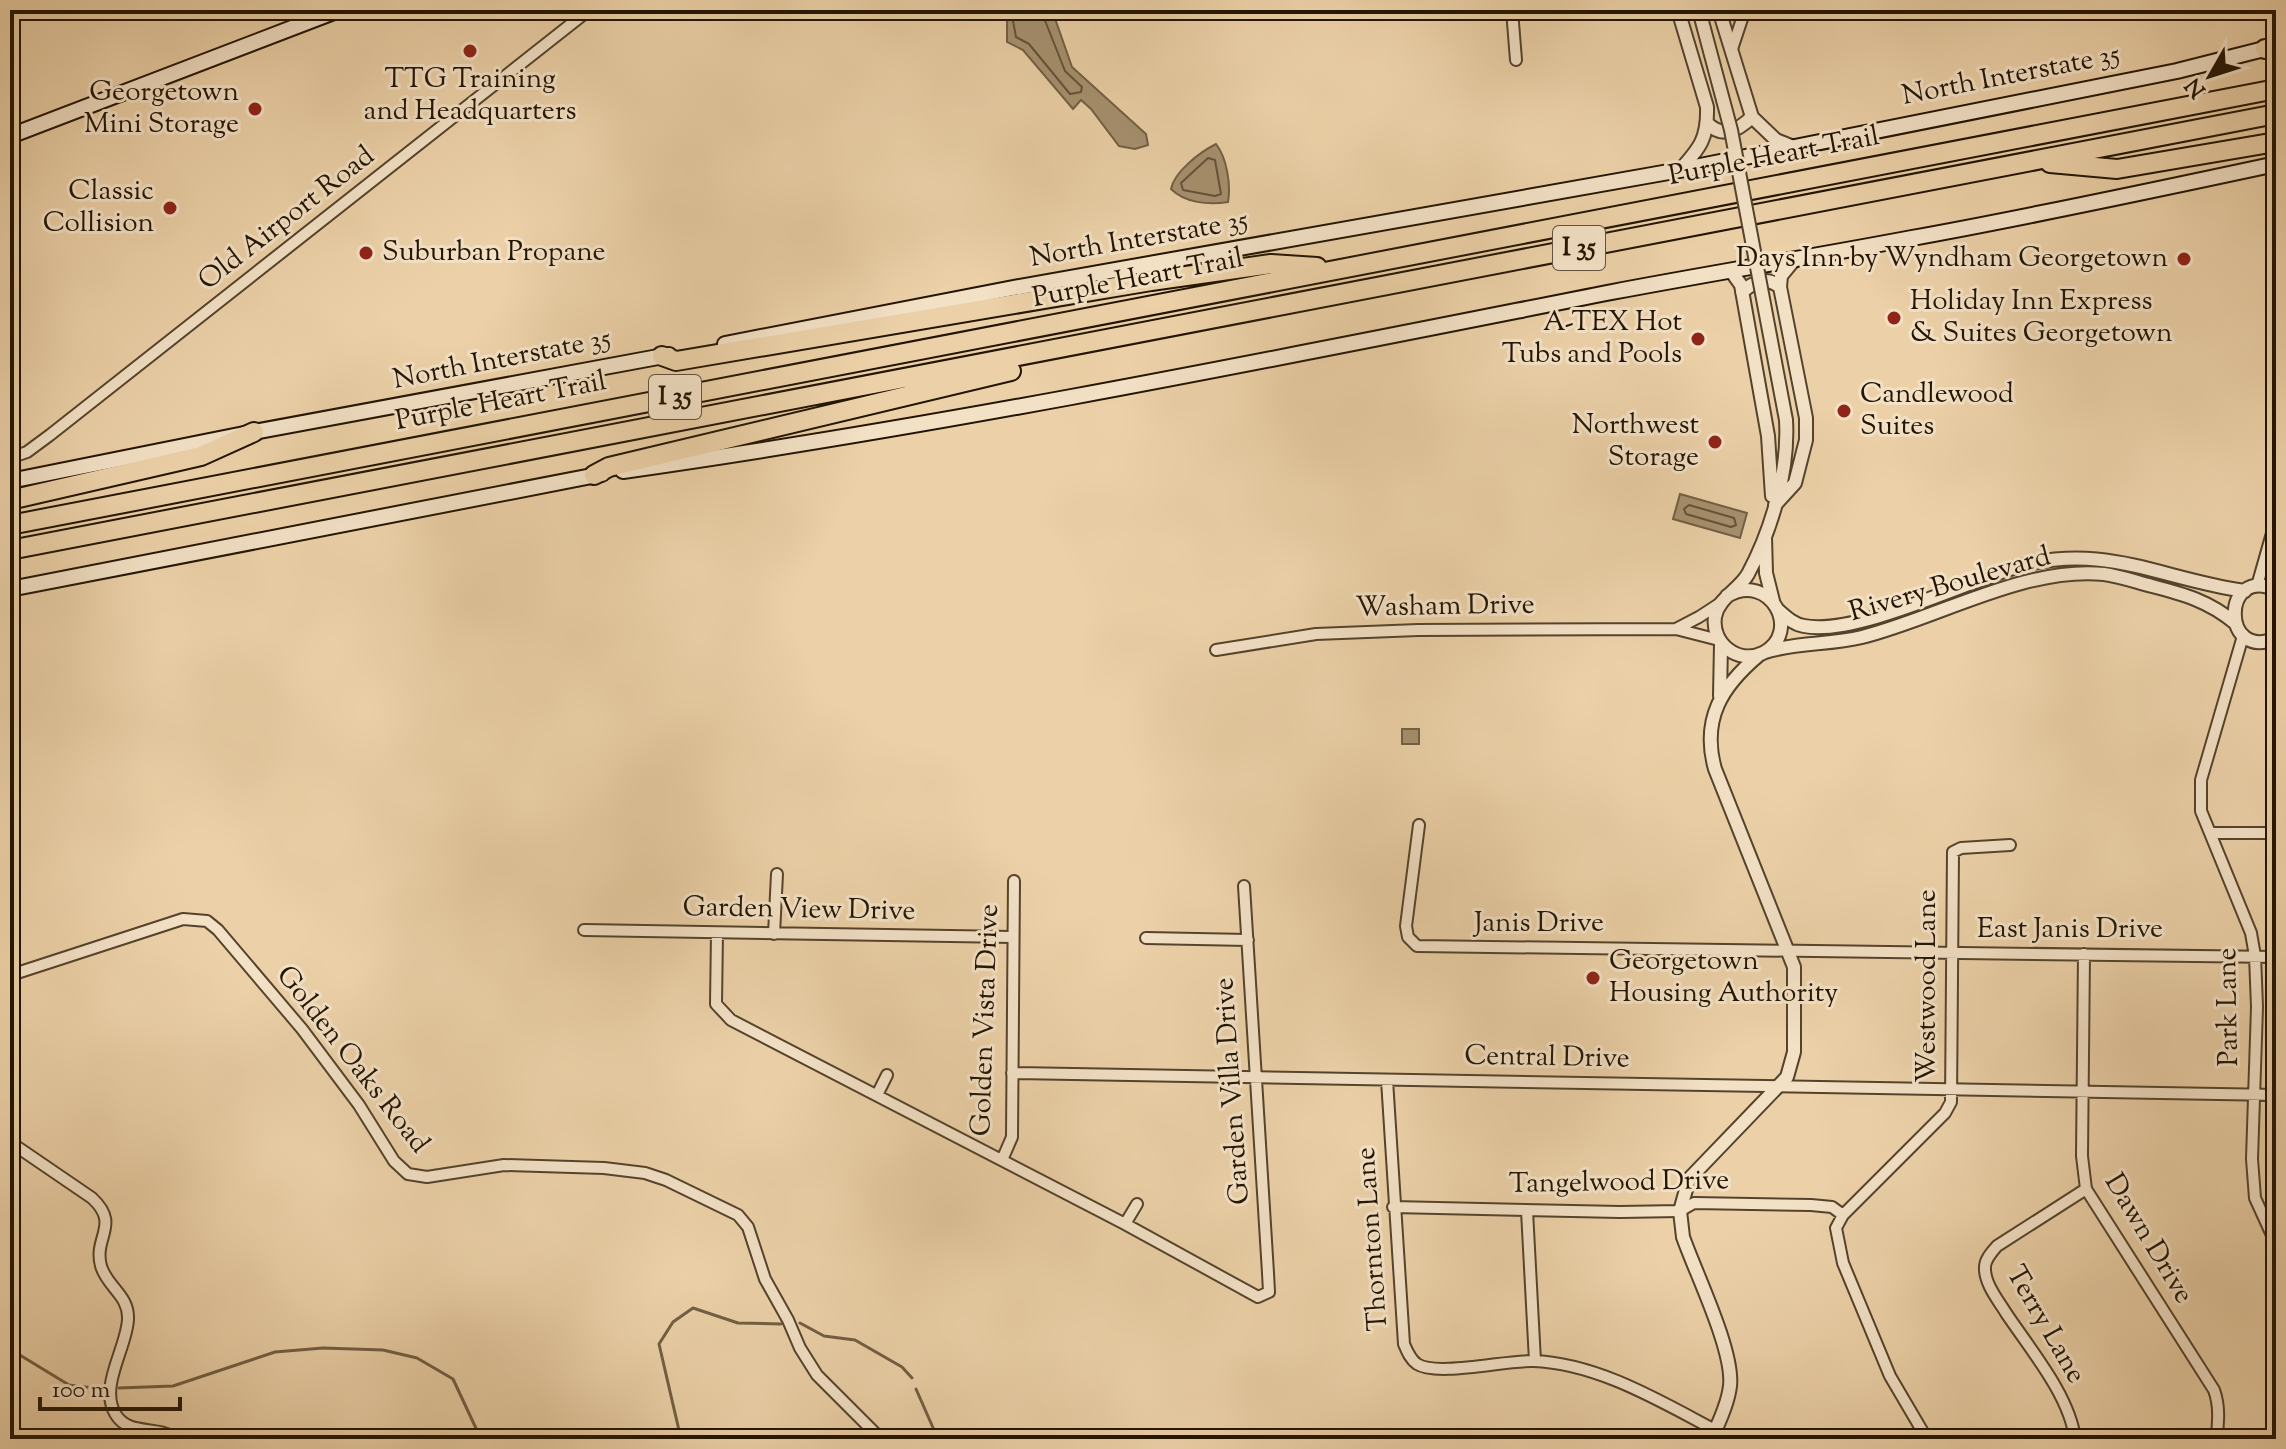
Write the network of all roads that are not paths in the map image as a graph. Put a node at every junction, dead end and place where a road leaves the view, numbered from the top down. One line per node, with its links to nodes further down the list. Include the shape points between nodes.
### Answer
1 (339, 10): 15 (main road)
2 (589, 10): 29 (street, Old Airport Road, via 50,435)
3 (1512, 10): 10 (street)
4 (1678, 10): 14 (street)
5 (1699, 10): 33 (street, bridge, via 1731,130 1786,420 1786,455)
6 (1719, 10): 9 (street)
7 (1745, 10): 9 (street)
8 (2272, 48): 17 (main road, North Interstate 35)
9 (1732, 49): 13 (street)
10 (1516, 60)
11 (2276, 89): 22 (highway, Purple Heart Trail / I 35)
12 (2276, 114): 18 (highway, Purple Heart Trail / I 35)
13 (1752, 117): 14 (street, via 1726,133); 17 (street, via 1776,140)
14 (1707, 123): 20 (street, via 1702,143)
15 (10, 136)
16 (2276, 142): 18 (highway, via 2117,169)
17 (1791, 146): 20 (main road, North Interstate 35)
18 (2027, 161): 26 (highway, Purple Heart Trail / I 35)
19 (2276, 164): 21 (main road)
20 (1680, 170): 27 (main road, North Interstate 35)
21 (1795, 259): 23 (main road); 24 (street, via 1781,276)
22 (1339, 269): 27 (highway, via 1271,264 676,361); 35 (highway, Purple Heart Trail / I 35)
23 (1731, 271): 25 (street); 30 (main road, via 1042,404)
24 (1780, 287): 25 (street, via 1764,281); 33 (street, via 1806,440 1795,483)
25 (1742, 292): 33 (street, via 1768,436)
26 (1132, 336): 30 (highway, via 1115,347 609,467); 37 (highway, Purple Heart Trail / I 35)
27 (662, 356): 28 (main road, North Interstate 35)
28 (254, 432): 31 (main road, North Interstate 35); 32 (highway, via 201,456)
29 (10, 458)
30 (594, 475): 41 (main road)
31 (10, 481)
32 (10, 500)
33 (1773, 507): 36 (street)
34 (2276, 519): 42 (street)
35 (10, 525)
36 (1765, 535): 45 (street, via 1747,575); 46 (street, via 1766,573)
37 (10, 550)
38 (2104, 559): 39 (street); 40 (street, Rivery Boulevard, via 2056,559); 42 (street, Rivery Boulevard)
39 (2105, 574): 44 (street, Rivery Boulevard, via 2048,577); 48 (street, Rivery Boulevard, via 2187,594)
40 (1990, 577): 44 (street); 47 (street, Rivery Boulevard)
41 (10, 589)
42 (2251, 589): 43 (street, Rivery Boulevard); 48 (street, via 2236,602)
43 (2276, 590)
44 (1997, 593): 49 (street, Rivery Boulevard)
45 (1724, 599): 46 (street, via 1755,590); 50 (street, Washam Drive); 53 (street, via 1714,620)
46 (1776, 606): 47 (street, Rivery Boulevard, via 1795,623 1817,627); 55 (street, via 1781,629)
47 (1889, 612): 49 (street)
48 (2235, 623): 51 (street)
49 (1895, 627): 55 (street, Rivery Boulevard)
50 (1676, 629): 53 (street, Washam Drive); 54 (street, Washam Drive, via 1316,634)
51 (2243, 636): 52 (street, via 2257,642); 58 (street, Park Lane, via 2201,780 2201,811)
52 (2276, 638)
53 (1720, 642): 55 (street, via 1739,655); 56 (street)
54 (1216, 650)
55 (1762, 653): 56 (street)
56 (1720, 697): 70 (street, via 1712,758)
57 (1419, 825): 70 (street, Janis Drive, via 1406,926 1417,946)
58 (2210, 833): 59 (street); 73 (street, Park Lane, via 2251,933)
59 (2276, 833)
60 (2010, 845): 72 (street, Westwood Lane, via 1953,852)
61 (777, 874): 66 (street)
62 (1014, 881): 67 (street, Golden Vista Drive)
63 (1244, 886): 69 (street, Garden Villa Drive)
64 (584, 930): 65 (street, Garden View Drive)
65 (717, 933): 66 (street, Garden View Drive); 85 (street, via 714,995 721,1013)
66 (774, 934): 67 (street, Garden View Drive)
67 (1013, 937): 77 (street, Golden Vista Drive)
68 (1146, 938): 69 (street)
69 (1248, 940): 79 (street, Garden Villa Drive)
70 (1788, 949): 72 (street, East Janis Drive); 81 (street, via 1795,978 1794,1052 1787,1077)
71 (2084, 954): 72 (street, East Janis Drive); 73 (street, East Janis Drive); 83 (street, Dawn Drive)
72 (1952, 955): 82 (street, Westwood Lane)
73 (2255, 956): 74 (street, East Janis Drive); 84 (street, Park Lane)
74 (2276, 957)
75 (10, 962): 76 (street)
76 (13, 976): 100 (street, Golden Oaks Road, via 183,919 207,921 302,1029 408,1174 427,1177 504,1165 645,1173 742,1218 800,1348 817,1375)
77 (1012, 1073): 79 (street, Central Drive); 88 (street, Golden Vista Drive, via 1012,1137)
78 (887, 1075): 85 (street)
79 (1258, 1079): 80 (street, Central Drive); 95 (street, Garden Villa Drive, via 1269,1292 1258,1297 1242,1290)
80 (1387, 1080): 81 (street, Central Drive); 91 (street, Thornton Lane)
81 (1778, 1087): 82 (street, Central Drive); 93 (street, via 1693,1174)
82 (1952, 1090): 83 (street, Central Drive); 94 (street, Westwood Lane, via 1945,1113)
83 (2082, 1091): 84 (street, Central Drive); 89 (street, Dawn Drive)
84 (2254, 1093): 86 (street, Central Drive); 96 (street, Park Lane, via 2255,1198)
85 (877, 1095): 88 (street)
86 (2276, 1095)
87 (10, 1142): 99 (street, via 92,1198 105,1215 101,1267 125,1300 129,1317 111,1402 116,1415 132,1428 165,1432)
88 (1002, 1160): 95 (street)
89 (2086, 1189): 103 (street, Terry Lane, via 1997,1246 1985,1269 1996,1296 2061,1397); 104 (street, Dawn Drive, via 2214,1390)
90 (1137, 1204): 95 (street)
91 (1393, 1207): 92 (street, Tangelwood Drive); 97 (street, Thornton Lane, via 1407,1354 1429,1368)
92 (1527, 1211): 93 (street, Tangelwood Drive); 97 (street)
93 (1680, 1211): 94 (street, Tangelwood Drive, via 1694,1203 1796,1205 1832,1207); 98 (street, via 1683,1237 1729,1365 1730,1388)
94 (1843, 1215): 102 (street, via 1836,1228 1843,1263 1885,1365)
95 (1125, 1224)
96 (2276, 1244)
97 (1535, 1361): 98 (street, Thornton Lane, via 1613,1379)
98 (1713, 1435): 101 (street, Thornton Lane)
99 (176, 1439)
100 (881, 1439)
101 (1727, 1439)
102 (1927, 1439)
103 (2075, 1439)
104 (2216, 1439)

